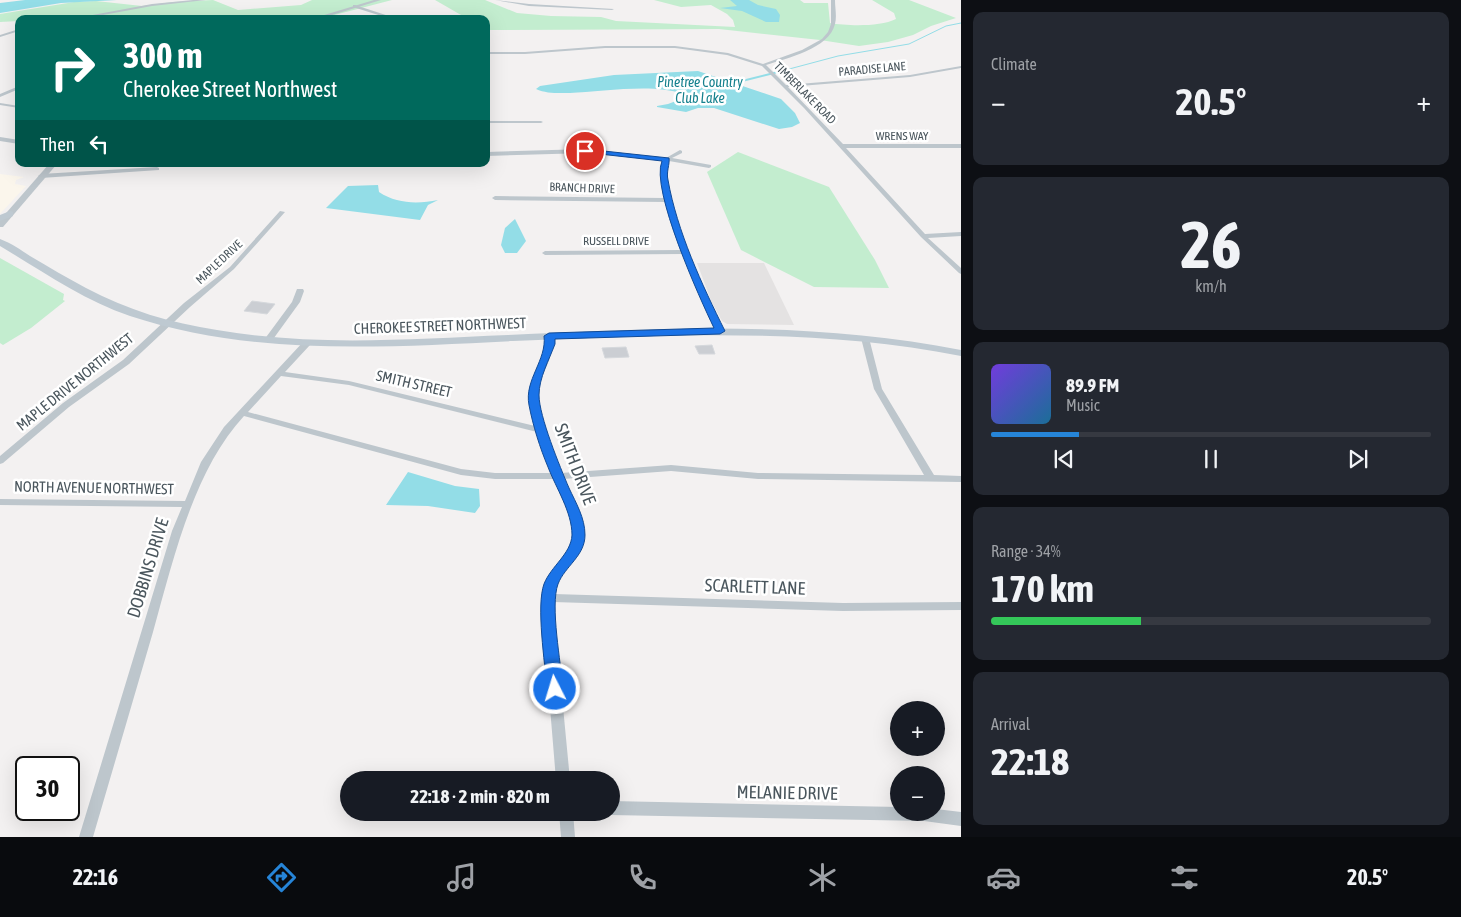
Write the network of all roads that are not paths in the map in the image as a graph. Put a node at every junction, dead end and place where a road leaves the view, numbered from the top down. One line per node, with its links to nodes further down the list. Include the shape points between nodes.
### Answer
1 (204, 0): 7 (street)
2 (379, 0): 5 (street)
3 (497, 0): 6 (street)
4 (833, 0): 14 (street, via 833,25 828,35 813,46)
5 (354, 6): 8 (street); 9 (street)
6 (612, 9)
7 (95, 15)
8 (326, 15)
9 (383, 15)
10 (15, 31): 11 (street)
11 (0, 35)
12 (490, 54): 13 (street, TIMBERLAKE ROAD, via 662,47 709,51)
13 (749, 60): 14 (street); 15 (street, TIMBERLAKE ROAD)
14 (775, 60): 15 (street)
15 (763, 65): 17 (street, TIMBERLAKE ROAD)
16 (961, 67): 17 (street, PARADISE LANE, via 910,76)
17 (784, 86): 26 (street, TIMBERLAKE ROAD)
18 (15, 90): 19 (street)
19 (0, 96)
20 (0, 104): 21 (street)
21 (15, 106)
22 (490, 122): 23 (street)
23 (541, 122)
24 (0, 139): 25 (street)
25 (15, 141)
26 (842, 146): 27 (street, WRENS WAY); 42 (street, TIMBERLAKE ROAD)
27 (961, 146)
28 (680, 152): 30 (street)
29 (490, 154): 30 (street, via 585,151)
30 (667, 159): 31 (street); 36 (street, via 664,178)
31 (709, 166)
32 (50, 167): 34 (street)
33 (157, 169): 34 (street)
34 (41, 176): 38 (street)
35 (495, 198): 36 (street, BRANCH DRIVE)
36 (668, 200): 45 (street)
37 (282, 212): 48 (street, MAPLE DRIVE, via 232,268)
38 (10, 214): 39 (main road); 40 (street)
39 (0, 218)
40 (0, 224)
41 (961, 234): 42 (street)
42 (923, 236): 46 (street, TIMBERLAKE ROAD)
43 (0, 242): 48 (main road, CHEROKEE STREET NORTHWEST, via 85,293 125,311)
44 (545, 252): 45 (street, RUSSELL DRIVE)
45 (686, 252): 49 (street)
46 (961, 272)
47 (300, 291): 52 (street, via 296,302)
48 (166, 323): 52 (main road, CHEROKEE STREET NORTHWEST); 58 (street, MAPLE DRIVE NORTHWEST, via 120,368 66,405)
49 (720, 331): 50 (main road, CHEROKEE STREET NORTHWEST); 51 (main road, CHEROKEE STREET NORTHWEST, via 800,332)
50 (549, 336): 53 (main road, CHEROKEE STREET NORTHWEST, via 371,344); 57 (street, SMITH DRIVE, via 550,344 534,394)
51 (865, 338): 54 (main road, CHEROKEE STREET NORTHWEST); 60 (street, via 878,389)
52 (268, 340): 53 (main road, CHEROKEE STREET NORTHWEST)
53 (307, 343): 55 (street, DOBBINS DRIVE)
54 (961, 353)
55 (278, 373): 56 (street, DOBBINS DRIVE); 57 (street, SMITH STREET, via 366,387)
56 (240, 413): 59 (street, via 461,472 495,476); 63 (street, DOBBINS DRIVE, via 216,445)
57 (542, 430): 59 (street, SMITH DRIVE)
58 (0, 461)
59 (557, 476): 60 (street, via 671,468 758,476); 64 (street, SMITH DRIVE, via 576,518 578,535 575,550 557,572)
60 (931, 479): 61 (street)
61 (961, 479)
62 (0, 502): 63 (street, NORTH AVENUE NORTHWEST)
63 (187, 504): 70 (street, DOBBINS DRIVE)
64 (547, 598): 65 (street, SCARLETT LANE, via 843,607); 66 (street, SMITH DRIVE)
65 (961, 606)
66 (562, 771)
67 (620, 808): 68 (street, MELANIE DRIVE, via 924,814)
68 (961, 819)
69 (567, 821): 71 (street)
70 (86, 837)
71 (568, 837)

